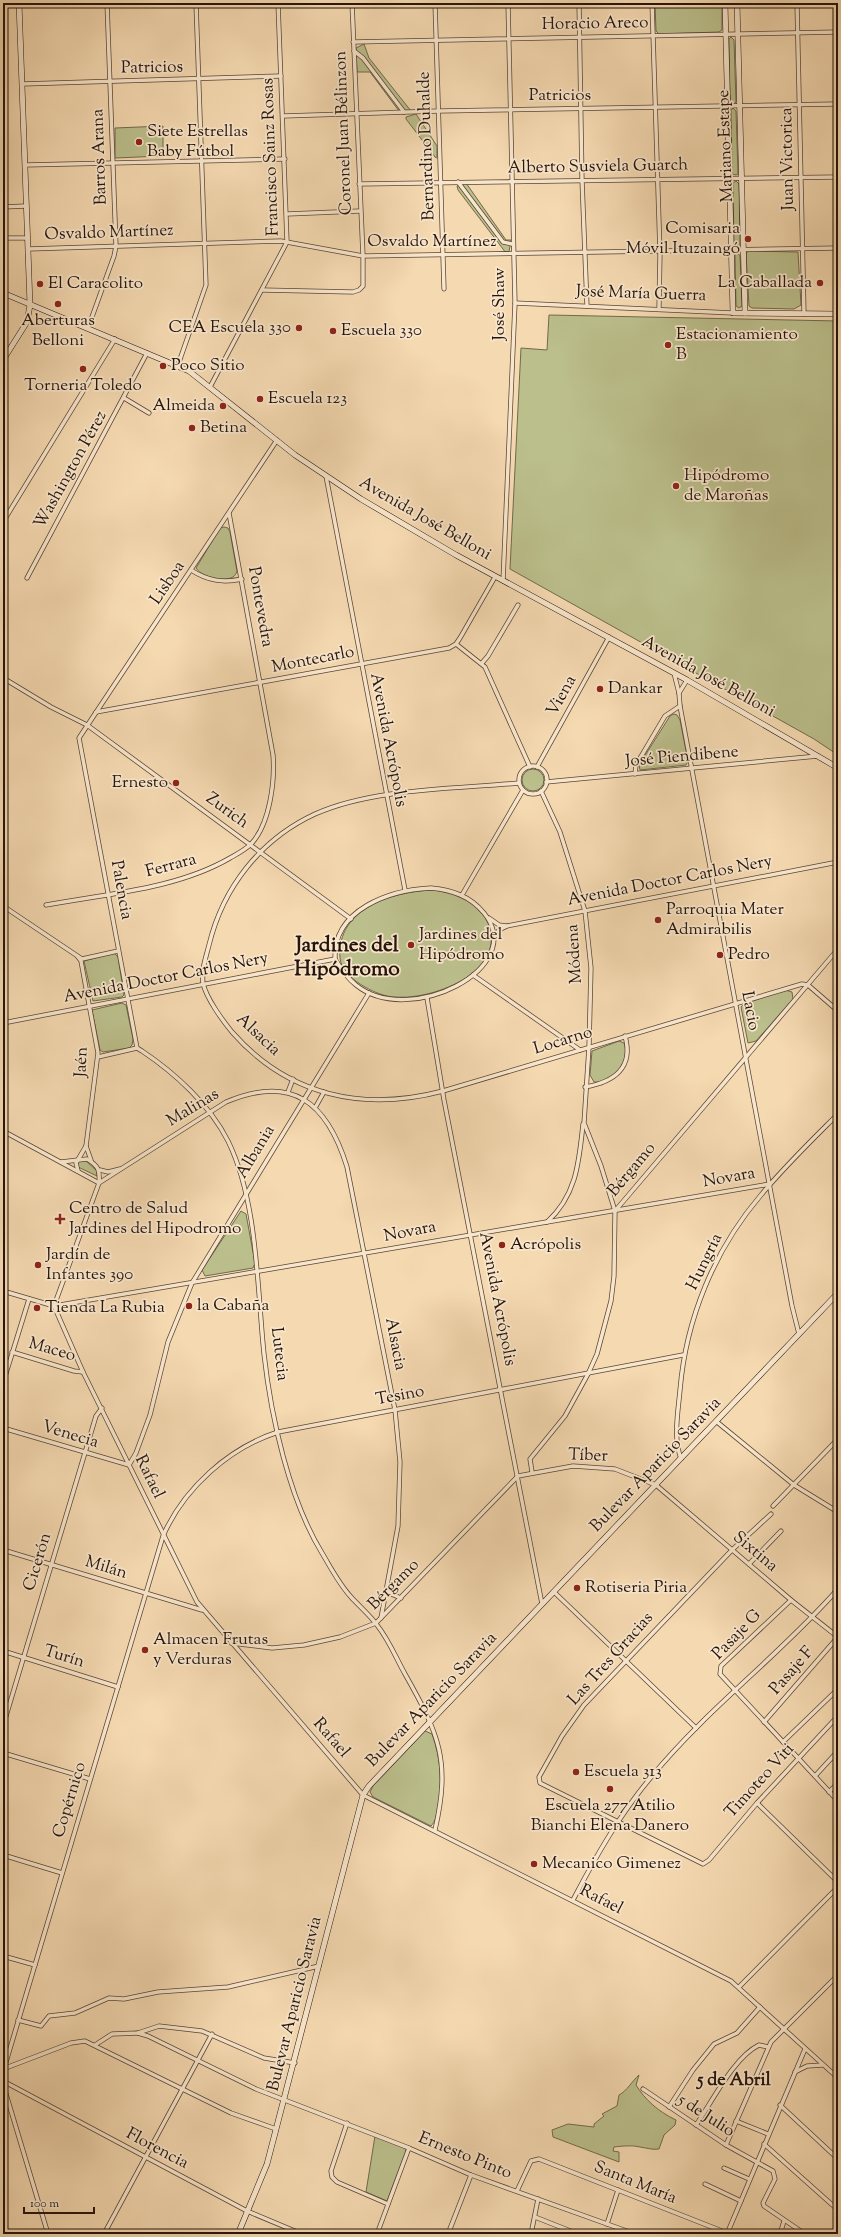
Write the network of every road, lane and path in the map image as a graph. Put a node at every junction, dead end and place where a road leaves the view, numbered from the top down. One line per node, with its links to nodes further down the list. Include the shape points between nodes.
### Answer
1 (3, 3): 2 (street)
2 (10, 3)
3 (20, 3): 28 (street)
4 (107, 3): 27 (street, Barros Arana)
5 (196, 3): 26 (street)
6 (278, 3): 25 (street, Francisco Sainz Rosas)
7 (352, 3): 23 (street, Coronel Juan Bélinzon)
8 (435, 3): 22 (street, Bernardino Duhalde)
9 (508, 3): 21 (street, José Shaw)
10 (579, 3): 20 (street)
11 (652, 3): 19 (street)
12 (725, 3): 17 (street, Mariano Estape)
13 (736, 3): 18 (street, Mariano Estape)
14 (797, 3): 16 (street, Juan Victorica)
15 (838, 32): 16 (street, Horacio Areco)
16 (798, 33): 18 (street, Horacio Areco); 29 (street, Juan Victorica)
17 (725, 34): 18 (street, Horacio Areco); 19 (street, Horacio Areco); 31 (street, Mariano Estape)
18 (737, 34): 32 (street, Mariano Estape)
19 (654, 36): 20 (street, Horacio Areco); 33 (street)
20 (580, 37): 21 (street, Horacio Areco); 35 (street)
21 (508, 38): 22 (street, Horacio Areco); 34 (street, José Shaw)
22 (437, 40): 23 (street, Horacio Areco); 36 (street, Bernardino Duhalde)
23 (353, 42): 24 (street, Coronel Juan Bélinzon)
24 (354, 52): 37 (street, via 363,58); 38 (street, Coronel Juan Bélinzon)
25 (281, 76): 26 (street, Patricios); 39 (street, Francisco Sainz Rosas)
26 (198, 80): 27 (street, Patricios); 41 (street)
27 (110, 82): 28 (street, Patricios); 42 (street, Barros Arana)
28 (22, 84): 43 (street)
29 (799, 104): 30 (street, Patricios); 32 (street, Patricios); 46 (street, Juan Victorica)
30 (838, 104)
31 (728, 106): 32 (street, Patricios); 33 (street, Patricios); 48 (street, Mariano Estape)
32 (739, 106): 45 (street, Mariano Estape)
33 (656, 108): 35 (street, Patricios); 47 (street)
34 (510, 109): 35 (street, Patricios); 36 (street, Patricios); 50 (street, José Shaw)
35 (581, 109): 49 (street)
36 (439, 111): 37 (street, Patricios); 51 (street, Bernardino Duhalde)
37 (404, 112): 38 (street, Patricios)
38 (356, 114): 39 (street, Patricios); 53 (street, Coronel Juan Bélinzon)
39 (283, 116): 40 (street, Francisco Sainz Rosas)
40 (285, 159): 41 (street); 57 (street, Francisco Sainz Rosas)
41 (200, 161): 42 (street); 60 (street)
42 (113, 164): 43 (street); 63 (street, Barros Arana)
43 (25, 165): 54 (street)
44 (838, 177): 46 (street, Alberto Susviela Guarch)
45 (741, 178): 46 (street, Alberto Susviela Guarch); 48 (street, Alberto Susviela Guarch); 68 (street, Mariano Estape)
46 (801, 178): 66 (street, Juan Victorica)
47 (657, 179): 48 (street, Alberto Susviela Guarch); 49 (street, Alberto Susviela Guarch); 69 (street)
48 (729, 179): 67 (street, Mariano Estape)
49 (582, 180): 50 (street, Alberto Susviela Guarch); 71 (street)
50 (511, 181): 52 (street, Alberto Susviela Guarch); 62 (street, José Shaw)
51 (441, 182): 52 (street, Alberto Susviela Guarch); 53 (street, Alberto Susviela Guarch); 72 (street, Bernardino Duhalde)
52 (458, 182): 62 (street, via 503,242)
53 (359, 184): 56 (street, Coronel Juan Bélinzon)
54 (26, 206): 55 (street); 59 (street)
55 (3, 207)
56 (360, 211): 57 (street); 73 (street, Coronel Juan Bélinzon)
57 (287, 214): 61 (street, Francisco Sainz Rosas)
58 (3, 238): 59 (street)
59 (27, 238): 65 (street)
60 (204, 242): 61 (street, Osvaldo Martínez); 63 (street, Osvaldo Martínez); 89 (street, via 205,290)
61 (287, 242): 73 (street, Osvaldo Martínez); 75 (street, Francisco Sainz Rosas)
62 (512, 244): 70 (street, José Shaw)
63 (116, 246): 65 (street, Osvaldo Martínez); 85 (street, Barros Arana)
64 (838, 248): 66 (street, Osvaldo Martínez)
65 (28, 249): 78 (street)
66 (803, 249): 68 (street, Osvaldo Martínez); 83 (street, Juan Victorica)
67 (731, 250): 68 (street, Osvaldo Martínez); 69 (street, Osvaldo Martínez); 81 (street, Mariano Estape)
68 (743, 250): 82 (street, Mariano Estape)
69 (660, 253): 71 (street, Osvaldo Martínez); 80 (street)
70 (513, 254): 71 (street, Osvaldo Martínez); 72 (street, Osvaldo Martínez); 77 (street, José Shaw)
71 (584, 254): 79 (street)
72 (443, 255): 73 (street, Osvaldo Martínez); 74 (street, Bernardino Duhalde)
73 (363, 256): 75 (street, Coronel Juan Bélinzon, via 363,286 353,292)
74 (444, 289)
75 (262, 290): 90 (street, Francisco Sainz Rosas)
76 (3, 293): 78 (street, Avenida José Belloni)
77 (515, 303): 79 (street, José María Guerra); 101 (street, José Shaw)
78 (30, 304): 85 (street, Avenida José Belloni); 88 (street, via 27,322)
79 (587, 306): 80 (street, José María Guerra)
80 (659, 308): 81 (street, José María Guerra)
81 (733, 312): 82 (street, José María Guerra)
82 (745, 313): 83 (street, José María Guerra)
83 (804, 314): 84 (street, José María Guerra)
84 (838, 314)
85 (88, 328): 86 (street, Avenida José Belloni)
86 (115, 339): 87 (street, Avenida José Belloni); 96 (street)
87 (147, 352): 89 (street, Avenida José Belloni); 91 (street, Washington Pérez)
88 (3, 360)
89 (178, 365): 90 (street, Avenida José Belloni)
90 (210, 387): 93 (street, Avenida José Belloni)
91 (124, 398): 92 (street); 99 (street, Washington Pérez)
92 (149, 412)
93 (277, 440): 94 (street, Avenida José Belloni); 95 (street, Lisboa)
94 (326, 476): 98 (street, Avenida José Belloni, via 456,556); 106 (street, Avenida Acrópolis)
95 (229, 513): 97 (street, Lisboa); 100 (street, Pontevedra)
96 (3, 522)
97 (191, 570): 100 (street, via 222,582); 113 (street, Lisboa)
98 (496, 576): 101 (street, Avenida José Belloni); 104 (street)
99 (27, 578)
100 (242, 579): 110 (street, Pontevedra)
101 (504, 581): 103 (street, Avenida José Belloni)
102 (518, 605): 105 (street)
103 (609, 637): 107 (street, Avenida José Belloni); 118 (street, Viena)
104 (456, 644): 105 (street); 106 (street, Montecarlo, via 449,648)
105 (482, 662): 117 (street)
106 (361, 664): 110 (street, Montecarlo); 126 (street, Avenida Acrópolis)
107 (674, 673): 109 (street, Avenida José Belloni); 111 (street, Lacio)
108 (3, 678): 114 (street, Zurich)
109 (687, 680): 111 (street, Lacio); 116 (street, Avenida José Belloni)
110 (260, 683): 113 (street, Montecarlo); 127 (street, Pontevedra, via 273,755 273,785 263,822)
111 (680, 693): 112 (street, Lacio)
112 (680, 706): 120 (street, Lacio); 121 (street, via 665,716 636,765)
113 (96, 712): 114 (street, Lisboa)
114 (87, 725): 115 (street, Lisboa); 127 (street, Zurich)
115 (79, 738): 132 (street, Palencia)
116 (819, 756): 119 (street, Avenida José Belloni); 120 (street, José Piendibene)
117 (530, 767): 118 (street); 123 (street, via 521,773)
118 (537, 767): 122 (street, via 545,773)
119 (838, 768)
120 (692, 770): 121 (street, José Piendibene); 130 (street, Lacio)
121 (635, 774): 122 (street, José Piendibene)
122 (546, 782): 125 (street)
123 (519, 783): 124 (street); 126 (street)
124 (523, 790): 125 (street, via 532,794); 133 (street)
125 (541, 791): 136 (street, Módena, via 560,832)
126 (386, 796): 128 (street, via 344,804 314,815 281,834); 131 (street, Avenida Acrópolis)
127 (250, 845): 128 (street, Zurich); 132 (street, Ferrara, via 222,863 200,873 175,881)
128 (260, 852): 138 (street, Zurich); 146 (street, via 238,878 220,910 204,964)
129 (838, 862): 130 (street, Avenida Doctor Carlos Nery)
130 (714, 886): 136 (street, Avenida Doctor Carlos Nery); 151 (street, Lacio)
131 (405, 890): 133 (street, via 430,888); 138 (street, via 372,901)
132 (108, 894): 134 (street, Ferrara); 142 (street, Palencia)
133 (462, 894): 137 (street)
134 (46, 905)
135 (3, 906): 143 (street)
136 (585, 911): 139 (street, Avenida Doctor Carlos Nery); 156 (street, Módena, via 591,968)
137 (487, 917): 139 (street, via 499,925); 140 (street, via 493,929)
138 (351, 919): 144 (street, via 337,941)
139 (508, 926): 140 (street, Avenida Doctor Carlos Nery, via 499,930)
140 (493, 938): 145 (street, via 488,954)
141 (838, 949): 147 (street, Bérgamo)
142 (118, 950): 143 (street, via 82,959); 149 (street, Palencia)
143 (78, 957): 152 (street, Jaén, via 81,961)
144 (334, 959): 146 (street, Avenida Doctor Carlos Nery); 148 (street, via 348,977)
145 (473, 975): 150 (street, via 451,989); 158 (street)
146 (203, 984): 149 (street, Avenida Doctor Carlos Nery); 161 (street, Alsacia, via 226,1025 241,1042 258,1057)
147 (808, 985): 151 (street, Locarno, via 802,984); 153 (street); 160 (street, Bérgamo)
148 (369, 993): 150 (street, via 389,999); 163 (street, Albania)
149 (128, 998): 152 (street, Avenida Doctor Carlos Nery); 157 (street, Palencia)
150 (426, 998): 164 (street, Avenida Acrópolis)
151 (735, 1003): 155 (street, Locarno); 160 (street, Lacio)
152 (89, 1006): 154 (street, Avenida Doctor Carlos Nery); 159 (street, Jaén)
153 (838, 1011)
154 (3, 1023)
155 (625, 1036): 156 (street, Locarno); 162 (street, via 627,1054 621,1070 607,1082)
156 (589, 1047): 158 (street, Locarno); 162 (street, Módena)
157 (137, 1048): 159 (street); 169 (street, Lutecia, via 181,1083)
158 (580, 1050): 164 (street, Locarno)
159 (98, 1057): 173 (street, Jaén)
160 (746, 1057): 181 (street, Lacio); 183 (street, Bérgamo)
161 (293, 1079): 163 (street, Alsacia); 165 (street)
162 (585, 1086): 171 (street, Módena)
163 (311, 1087): 166 (street, Locarno); 167 (street, Albania)
164 (443, 1091): 166 (street, Locarno, via 406,1100 384,1101 347,1098); 185 (street, Avenida Acrópolis)
165 (288, 1092): 167 (street, Malinas); 169 (street, Malinas, via 256,1092 226,1102)
166 (324, 1092): 168 (street)
167 (303, 1100): 168 (street, Alsacia); 182 (street, Albania)
168 (315, 1108): 186 (street, Alsacia, via 331,1132 344,1160)
169 (210, 1112): 177 (street, Malinas); 182 (street, Lutecia, via 228,1142)
170 (838, 1114): 181 (street, Hungría)
171 (584, 1122): 183 (street, Módena); 184 (street, Módena, via 573,1186 566,1200)
172 (3, 1131): 176 (street)
173 (86, 1146): 174 (street, Jaén); 175 (street, Jaén)
174 (78, 1158): 175 (street); 176 (street); 179 (street)
175 (92, 1161): 178 (street, Jaén)
176 (61, 1162): 179 (street)
177 (120, 1169): 178 (street, Malinas, via 108,1172); 180 (street, Malinas)
178 (100, 1170): 180 (street)
179 (78, 1171): 180 (street)
180 (99, 1183): 192 (street)
181 (770, 1184): 183 (street, Novara); 193 (street, Lacio); 195 (street, Hungría, via 741,1222 716,1262 695,1315)
182 (245, 1194): 187 (street, Lutecia); 188 (street, Albania)
183 (615, 1211): 184 (street, Novara); 197 (street, Bérgamo, via 611,1301)
184 (546, 1222): 185 (street, Novara)
185 (470, 1234): 186 (street, Novara); 199 (street, Avenida Acrópolis)
186 (364, 1254): 187 (street, Novara); 201 (street, Alsacia)
187 (258, 1272): 188 (street, Novara); 204 (street, Lutecia, via 264,1356)
188 (192, 1284): 192 (street, Novara); 208 (street, Albania, via 168,1342 148,1421)
189 (3, 1291): 191 (street)
190 (838, 1294): 193 (street, Bulevar Aparicio Saravia)
191 (29, 1299): 192 (street); 194 (street)
192 (54, 1306): 196 (street, Rafael)
193 (799, 1334): 202 (street, Bulevar Aparicio Saravia)
194 (12, 1352): 196 (street, Maceo); 198 (street)
195 (684, 1355): 197 (street, Tesino); 207 (street, Hungría, via 676,1437)
196 (83, 1372): 200 (street, Rafael)
197 (588, 1374): 199 (street, Tesino); 209 (street, Bérgamo, via 565,1416 530,1459)
198 (3, 1383)
199 (501, 1390): 201 (street, Tesino); 210 (street, Avenida Acrópolis)
200 (102, 1408): 206 (street, Cicerón, via 96,1416); 208 (street, Rafael)
201 (395, 1410): 204 (street, Tesino); 222 (street, Alsacia, via 400,1462 398,1526)
202 (717, 1422): 207 (street, Bulevar Aparicio Saravia); 212 (street)
203 (3, 1428): 206 (street, Venecia)
204 (278, 1432): 217 (street, Tesino, via 258,1438 209,1473 185,1500); 232 (street, Lutecia, via 296,1496 313,1537 344,1588)
205 (838, 1439): 212 (street)
206 (85, 1453): 208 (street, Venecia); 221 (street, Cicerón)
207 (681, 1459): 211 (street, Bulevar Aparicio Saravia)
208 (129, 1465): 217 (street, Rafael)
209 (532, 1472): 210 (street, Tíber); 211 (street, Tíber, via 588,1466 621,1471)
210 (518, 1476): 226 (street, Bérgamo); 228 (street, Avenida Acrópolis)
211 (656, 1485): 219 (street, Sixtina); 224 (street, Bulevar Aparicio Saravia)
212 (794, 1485): 213 (street); 214 (street)
213 (773, 1506)
214 (838, 1512)
215 (770, 1514): 219 (street, Las Tres Gracias)
216 (782, 1531): 220 (street)
217 (164, 1536): 225 (street, Copérnico); 229 (street, Rafael)
218 (3, 1550): 221 (street, Milán)
219 (732, 1550): 220 (street, Sixtina); 237 (street, Las Tres Gracias)
220 (749, 1564): 227 (street, Sixtina)
221 (52, 1565): 225 (street, Milán); 236 (street, Cicerón)
222 (386, 1589): 226 (street); 231 (street, Alsacia)
223 (838, 1589): 230 (street)
224 (554, 1592): 228 (street, Bulevar Aparicio Saravia); 237 (street)
225 (147, 1594): 229 (street, Milán); 238 (street, Copérnico)
226 (401, 1598): 231 (street, Bérgamo)
227 (791, 1600): 230 (street, Sixtina); 240 (street, Pasaje G, via 721,1666 720,1674)
228 (542, 1605): 242 (street, Bulevar Aparicio Saravia)
229 (202, 1610): 234 (street, Rafael)
230 (813, 1617): 233 (street, Sixtina); 240 (street)
231 (381, 1618): 232 (street, Bérgamo)
232 (376, 1623): 234 (street, Bérgamo, via 348,1635 304,1645 272,1648); 242 (street)
233 (838, 1637): 243 (street, Pasaje F)
234 (230, 1643): 254 (street, Rafael)
235 (3, 1651): 236 (street, Turín)
236 (23, 1658): 238 (street, Turín); 244 (street, Cicerón)
237 (626, 1660): 245 (street); 257 (street, Las Tres Gracias, via 584,1705 539,1777 540,1783)
238 (118, 1687): 251 (street, Copérnico)
239 (838, 1689): 246 (street)
240 (734, 1690): 243 (street, Pasaje G); 245 (street)
241 (838, 1716): 249 (street, Timoteo Viti)
242 (430, 1722): 254 (street, Bulevar Aparicio Saravia); 258 (street, via 442,1768 442,1793)
243 (764, 1722): 246 (street, Pasaje G)
244 (3, 1726)
245 (696, 1728): 257 (street, via 653,1774)
246 (784, 1742): 249 (street, Pasaje G)
247 (838, 1751): 250 (street)
248 (3, 1753): 251 (street)
249 (798, 1758): 250 (street, Pasaje G); 256 (street, Timoteo Viti)
250 (815, 1776): 253 (street, Pasaje G)
251 (90, 1779): 260 (street, Copérnico)
252 (838, 1783): 253 (street)
253 (829, 1792): 255 (street, Pasaje G)
254 (363, 1795): 258 (street, Rafael); 266 (street, Bulevar Aparicio Saravia)
255 (838, 1801)
256 (757, 1803): 257 (street, Timoteo Viti, via 703,1864); 261 (street)
257 (617, 1822): 263 (street)
258 (435, 1830): 263 (street, Rafael)
259 (3, 1855): 260 (street)
260 (62, 1873): 265 (street, Copérnico)
261 (838, 1882)
262 (838, 1887): 268 (street)
263 (573, 1900): 268 (street, Rafael)
264 (3, 1956): 265 (street)
265 (35, 1965): 270 (street, Copérnico)
266 (319, 1966): 270 (street, via 228,1987 158,1992 124,1999 109,1998 75,2013 49,2016 41,2026); 278 (street, Bulevar Aparicio Saravia)
267 (838, 1975): 271 (street)
268 (739, 1987): 269 (street, Rafael)
269 (760, 2006): 271 (street, Rafael); 288 (street, via 737,2033 718,2040 693,2070)
270 (18, 2020): 280 (street, Copérnico)
271 (784, 2029): 275 (street); 276 (street, Rafael)
272 (138, 2034): 273 (street, via 159,2026); 274 (street, via 112,2034); 277 (street, Ernesto Pinto, via 148,2036)
273 (212, 2034): 277 (street); 278 (street, via 264,2058)
274 (95, 2045): 280 (street, via 76,2041); 284 (street)
275 (768, 2047): 289 (street); 291 (street, via 759,2045 744,2057)
276 (805, 2049): 279 (street, Rafael); 281 (street)
277 (198, 2061): 284 (street); 286 (street, Ernesto Pinto)
278 (295, 2063): 286 (street, Bulevar Aparicio Saravia)
279 (823, 2065): 281 (street, via 802,2068); 282 (street, Rafael)
280 (3, 2070)
281 (794, 2072): 287 (street)
282 (838, 2078)
283 (3, 2083): 297 (street, Florencia); 315 (street)
284 (182, 2089): 292 (street, via 231,2113); 297 (street)
285 (643, 2089): 288 (street, 5 de Julio)
286 (285, 2100): 290 (street, Ernesto Pinto); 292 (street, Bulevar Aparicio Saravia)
287 (780, 2105): 293 (street); 298 (street)
288 (669, 2107): 291 (street, 5 de Julio)
289 (736, 2121): 293 (street); 295 (street)
290 (347, 2123): 296 (street, Ernesto Pinto); 308 (street, via 332,2178)
291 (696, 2125): 295 (street, 5 de Julio)
292 (276, 2129): 310 (street, Bulevar Aparicio Saravia, via 267,2164)
293 (768, 2134): 294 (street)
294 (764, 2144): 299 (street); 309 (street)
295 (726, 2145): 299 (street, 5 de Julio)
296 (410, 2148): 301 (street, Ernesto Pinto); 308 (street)
297 (146, 2157): 310 (street, Florencia); 316 (street)
298 (838, 2159)
299 (756, 2161): 302 (street); 312 (street, 5 de Julio, via 775,2175 764,2206)
300 (724, 2168): 302 (street)
301 (471, 2175): 305 (street, Ernesto Pinto); 320 (street)
302 (749, 2179): 307 (street)
303 (706, 2184): 307 (street)
304 (618, 2190): 305 (street, Santa María, via 539,2159 533,2159); 313 (street); 324 (street, Santa María)
305 (517, 2191): 306 (street, Ernesto Pinto)
306 (538, 2199): 311 (street); 313 (street, Ernesto Pinto)
307 (741, 2201): 324 (street)
308 (388, 2204): 319 (street)
309 (838, 2210)
310 (247, 2211): 317 (street, Bulevar Aparicio Saravia); 318 (street, Florencia)
311 (536, 2217): 321 (street); 322 (street)
312 (784, 2221): 314 (street); 325 (street)
313 (607, 2224): 323 (street, Ernesto Pinto)
314 (800, 2233): 326 (street)
315 (48, 2234)
316 (104, 2234)
317 (238, 2234)
318 (302, 2234)
319 (377, 2234)
320 (448, 2234)
321 (531, 2234)
322 (578, 2234)
323 (635, 2234)
324 (727, 2234)
325 (780, 2234)
326 (805, 2234)

